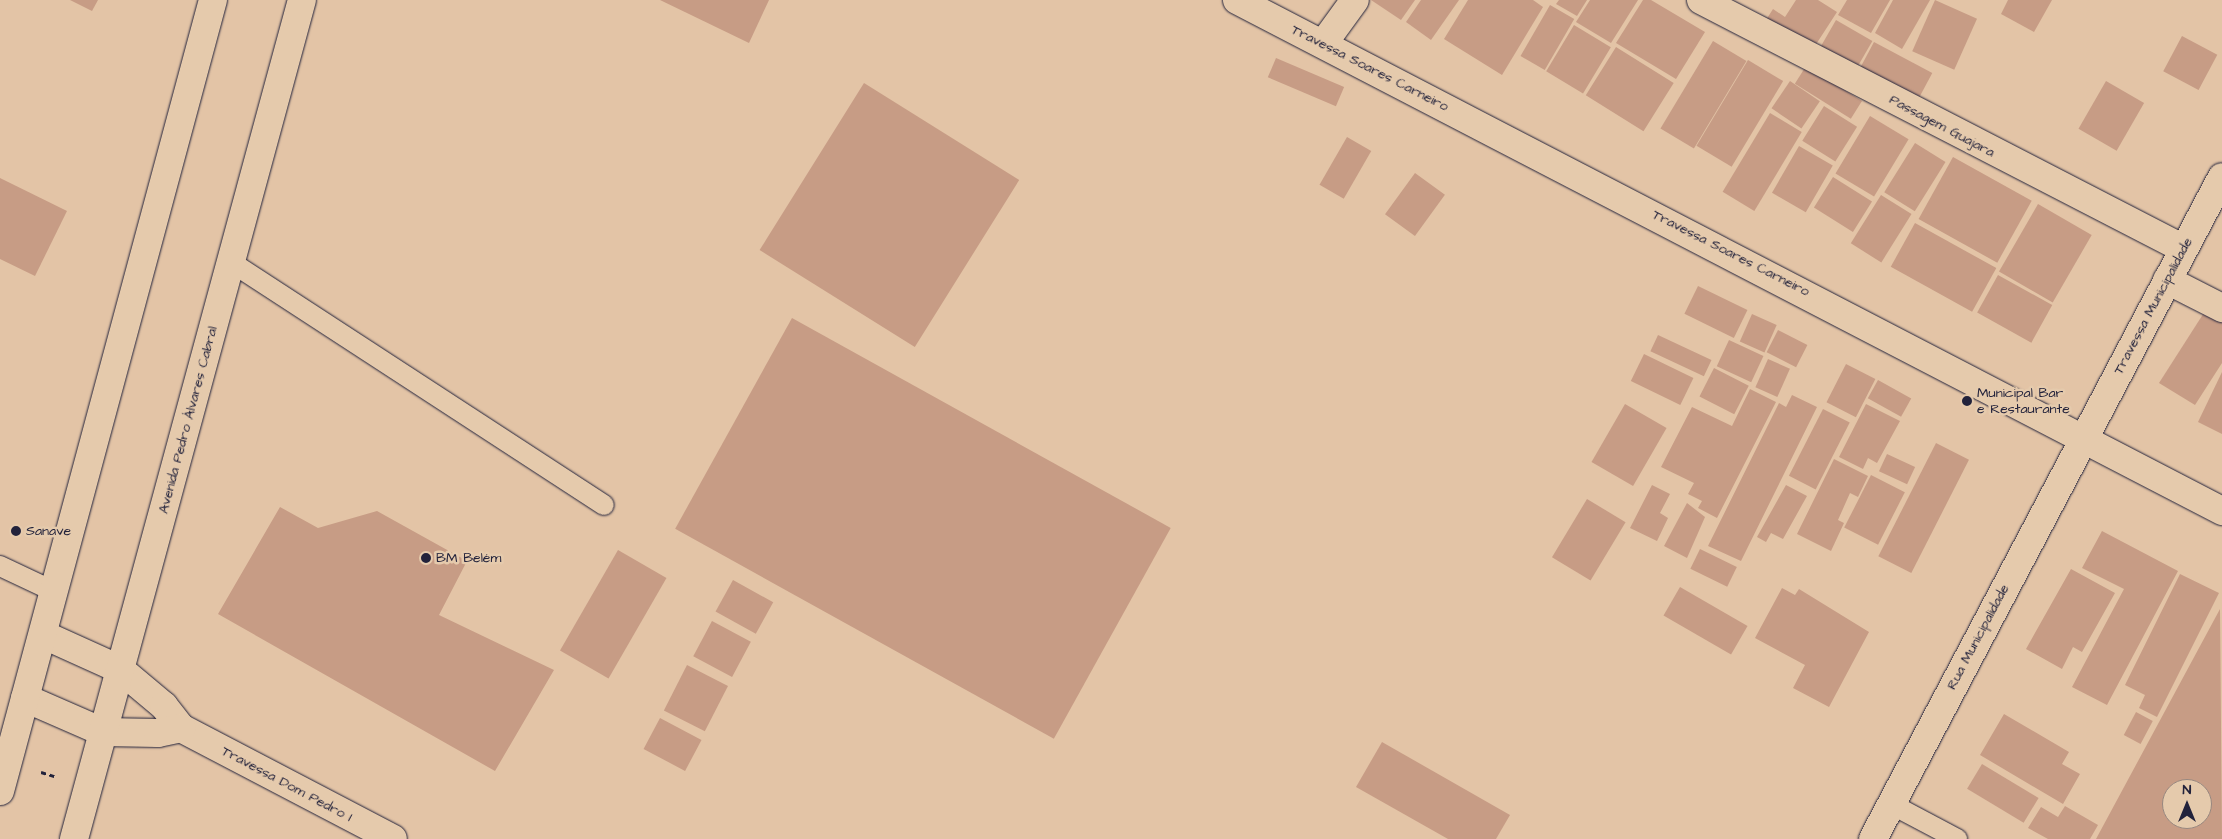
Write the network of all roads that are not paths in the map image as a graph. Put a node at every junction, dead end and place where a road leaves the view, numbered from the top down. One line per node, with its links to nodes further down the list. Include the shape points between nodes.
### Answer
1 (213, 0): 16 (street)
2 (302, 0): 9 (street, Avenida Pedro Álvares Cabral)
3 (1237, 0): 6 (street, Travessa Soares Carneiro)
4 (1355, 0): 6 (street)
5 (1701, 0): 8 (street, Passagem Guajara)
6 (1323, 44): 12 (street, Travessa Soares Carneiro)
7 (2222, 177): 8 (street, Travessa Municipalidade)
8 (2184, 249): 10 (street, Travessa Municipalidade)
9 (231, 262): 13 (lane); 18 (street, Avenida Pedro Álvares Cabral)
10 (2167, 280): 11 (street); 12 (street, Travessa Municipalidade)
11 (2222, 308)
12 (2084, 436): 14 (street, Travessa Soares Carneiro); 23 (street, Rua Municipalidade)
13 (604, 505)
14 (2222, 511)
15 (0, 566): 16 (lane)
16 (55, 592): 17 (street)
17 (44, 635): 18 (street, Travessa Dom Pedro I); 19 (street)
18 (121, 670): 20 (street, Travessa Dom Pedro I, via 164,706); 21 (street, Avenida Pedro Álvares Cabral)
19 (25, 698): 21 (street); 22 (street)
20 (181, 728): 21 (street, via 158,733); 25 (street, Travessa Dom Pedro I)
21 (102, 732): 24 (street, Avenida Pedro Álvares Cabral)
22 (0, 791)
23 (1891, 804): 26 (street, Rua Municipalidade); 27 (lane)
24 (74, 839)
25 (393, 839)
26 (1873, 839)
27 (1957, 839)

